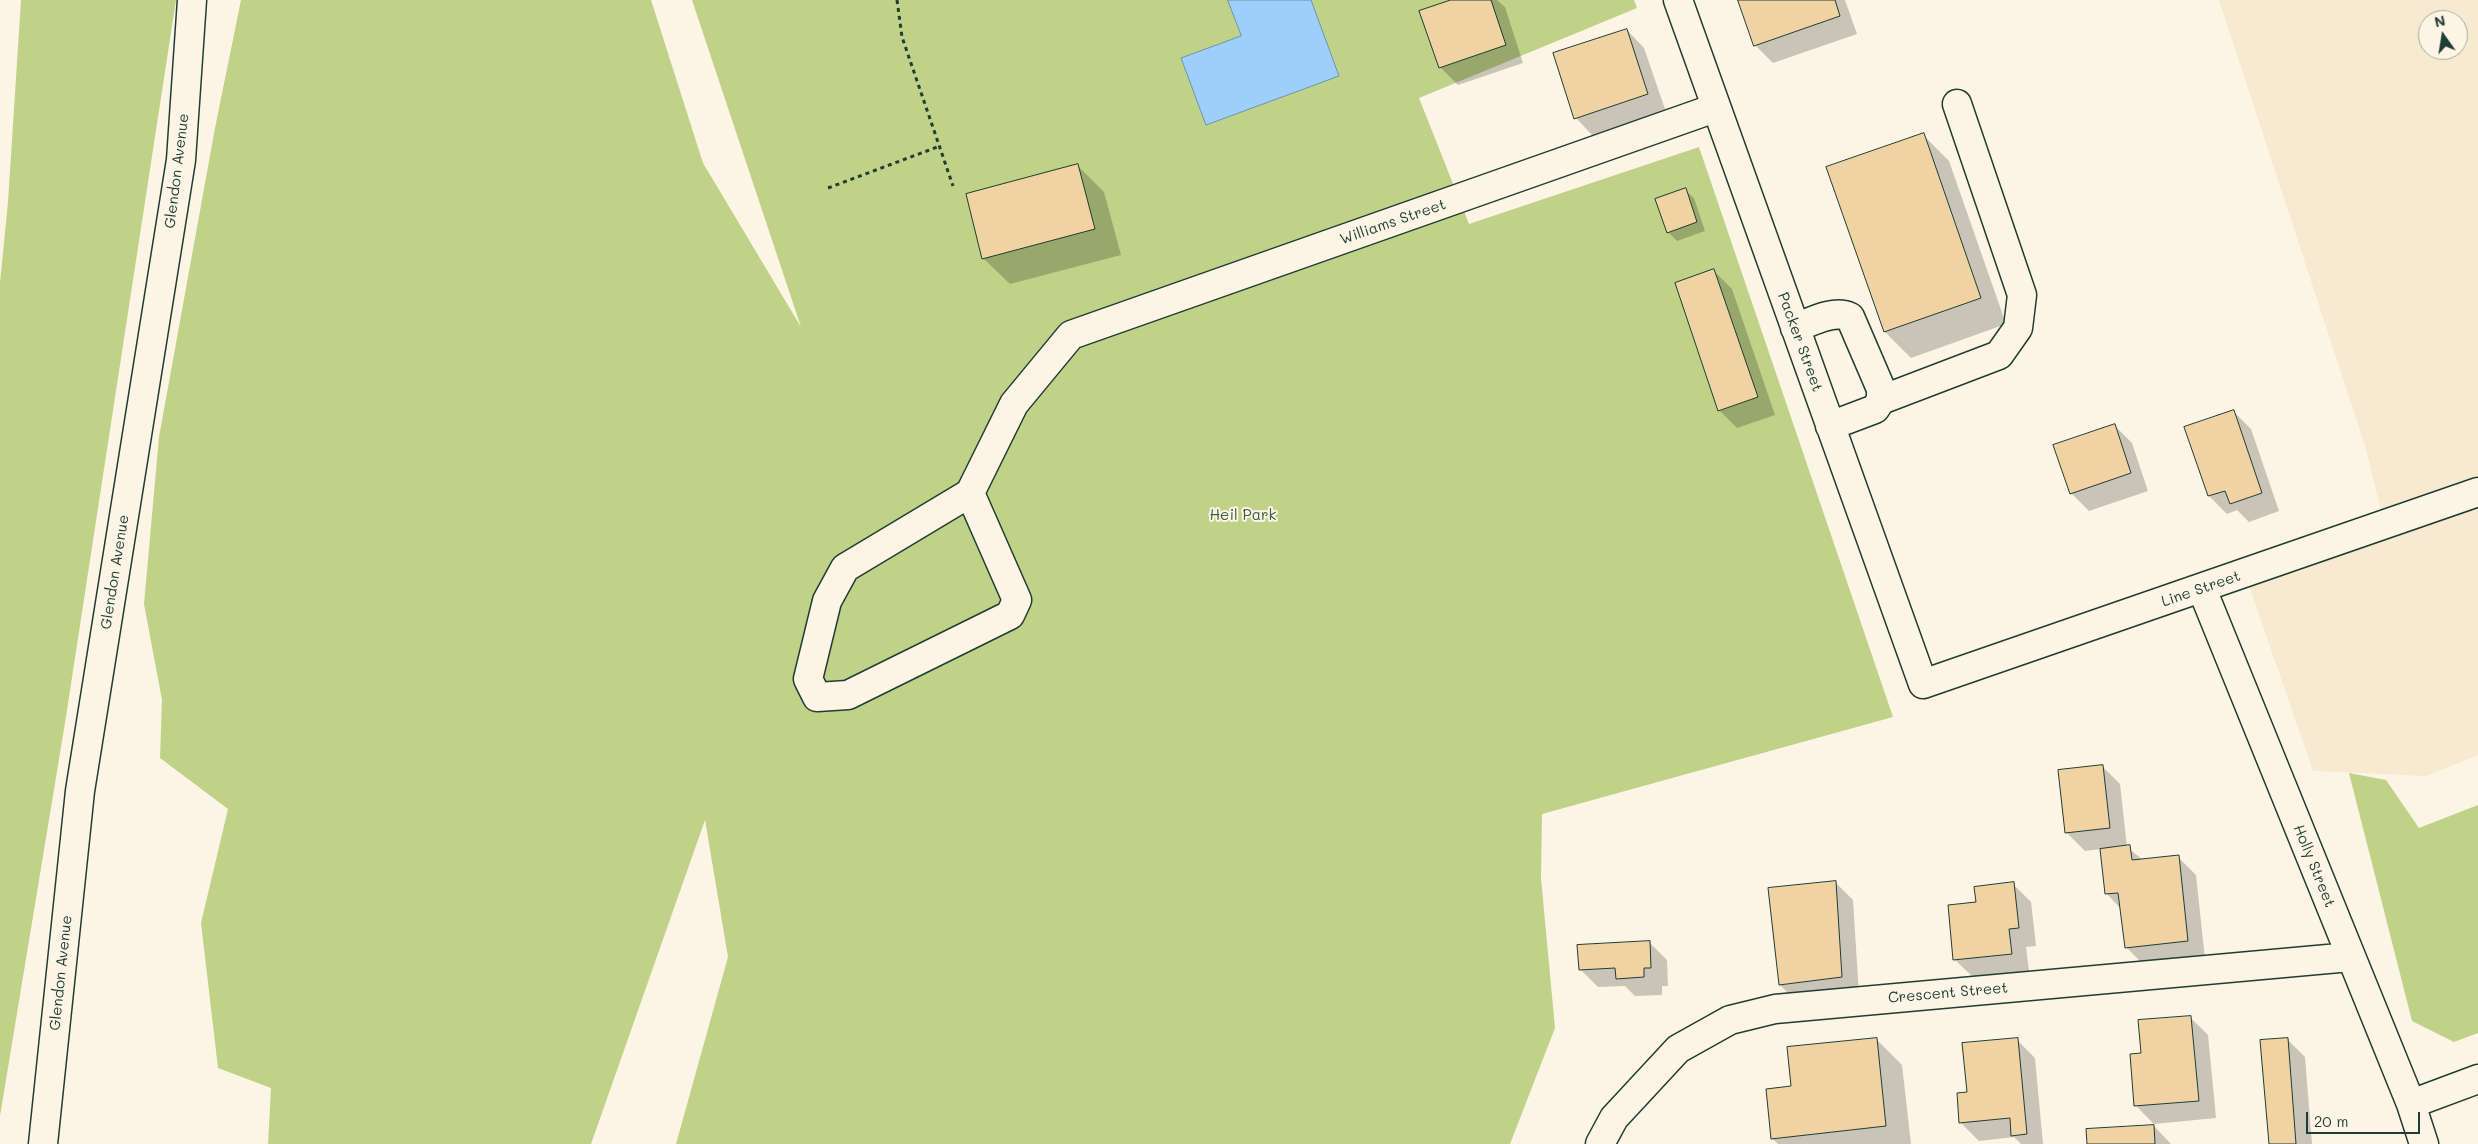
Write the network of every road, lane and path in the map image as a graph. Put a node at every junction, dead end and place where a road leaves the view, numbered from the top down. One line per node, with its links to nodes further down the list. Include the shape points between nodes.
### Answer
1 (192, 0): 19 (street, Glendon Avenue, via 182,160 80,790)
2 (897, 0): 6 (path, via 902,37)
3 (1678, 0): 5 (street, Packer Street)
4 (1957, 104): 10 (street, via 2022,295 2018,328 1999,355)
5 (1715, 108): 9 (street, Packer Street); 13 (street, Williams Street, via 1071,335 1014,404)
6 (940, 146): 7 (path); 8 (path)
7 (953, 186)
8 (828, 188)
9 (1795, 328): 10 (street, via 1831,315 1843,313 1850,318 1881,389); 11 (street, Packer Street)
10 (1881, 400): 11 (street, via 1875,409)
11 (1830, 426): 15 (street, Packer Street)
12 (2478, 492): 14 (street, Line Street)
13 (970, 493): 13 (street, via 845,568 826,601 808,679 817,697 848,695 1010,615 1017,600)
14 (2202, 589): 15 (street, Line Street); 16 (street, Holly Street)
15 (1923, 684)
16 (2350, 957): 18 (street, Holly Street); 20 (street, Crescent Street, via 1775,1008 1730,1020 1678,1048 1614,1118)
17 (2478, 1079): 18 (street)
18 (2411, 1104): 21 (street, Holly Street)
19 (43, 1144)
20 (1600, 1144)
21 (2424, 1144)

